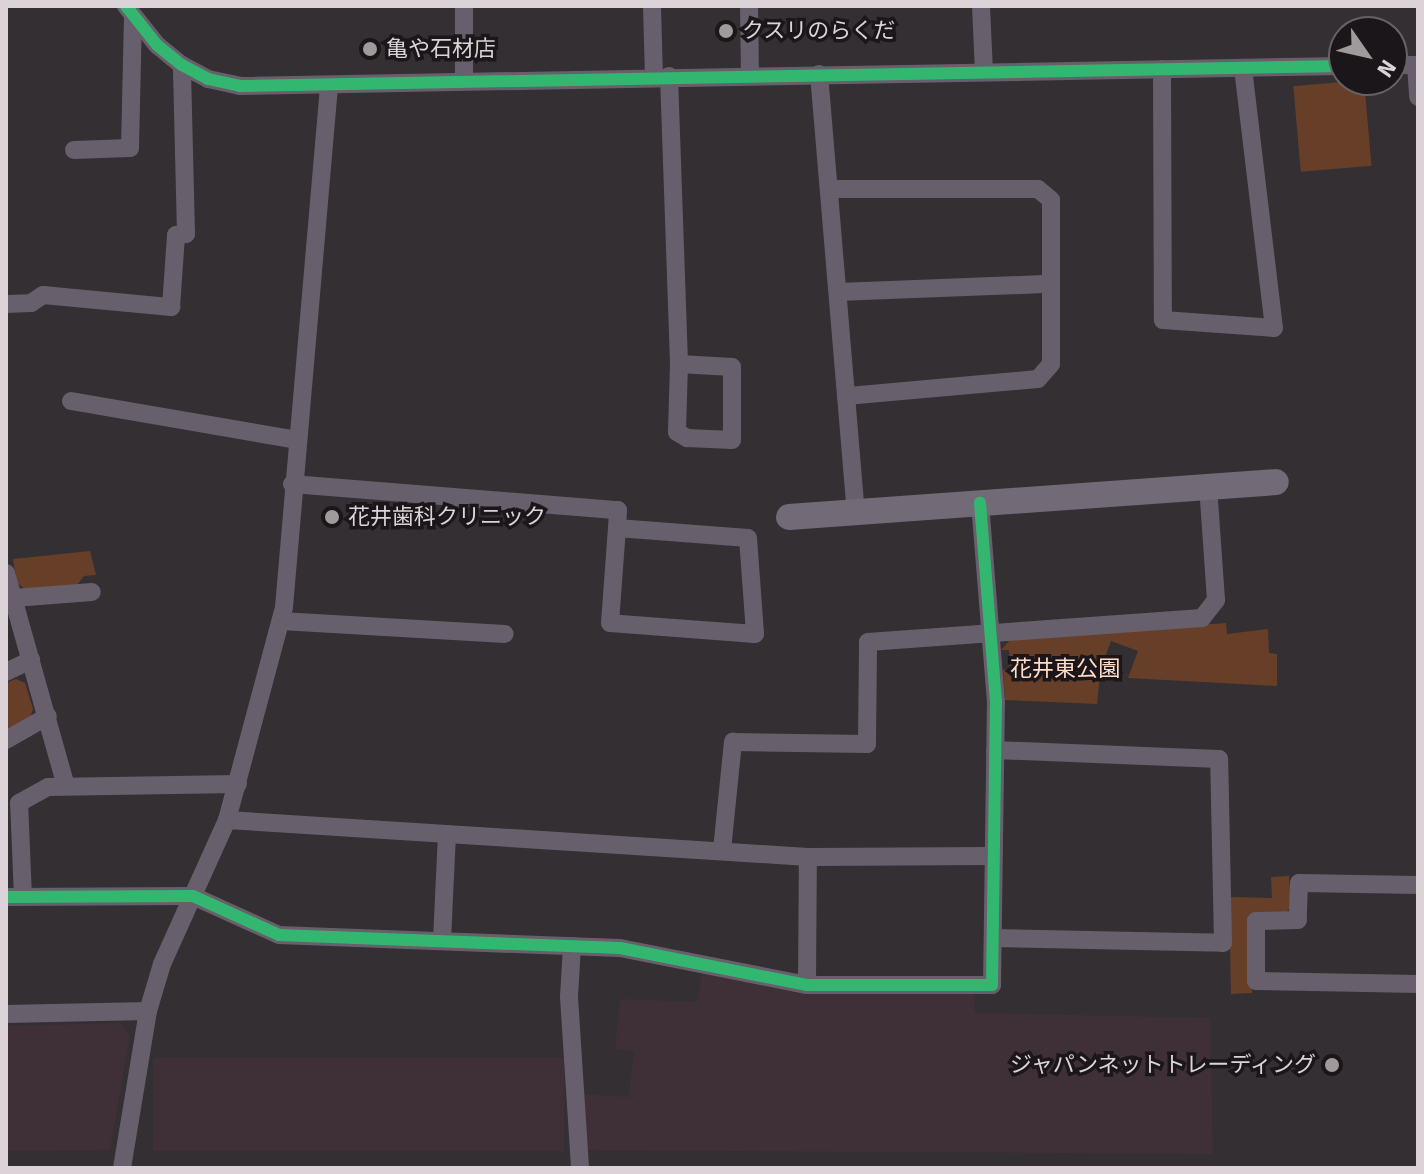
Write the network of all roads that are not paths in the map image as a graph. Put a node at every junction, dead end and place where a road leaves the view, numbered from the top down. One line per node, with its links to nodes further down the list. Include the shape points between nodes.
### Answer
1 (464, 6): 15 (street)
2 (652, 6): 14 (street)
3 (749, 6): 12 (street)
4 (981, 6): 11 (street)
5 (130, 12): 6 (street); 18 (street, via 130,148)
6 (182, 65): 16 (street, via 208,79 240,86); 22 (street, via 186,234 176,235 171,307 43,295 31,303)
7 (1417, 65): 17 (street)
8 (1328, 66): 9 (street)
9 (1243, 68): 10 (street); 10 (street, via 1274,328 1163,320)
10 (1162, 69): 11 (street)
11 (984, 71): 13 (street)
12 (750, 74): 13 (street); 14 (street)
13 (819, 74): 19 (street)
14 (662, 76): 15 (street); 23 (street)
15 (464, 80): 16 (street)
16 (329, 86): 26 (street)
17 (1418, 97)
18 (74, 150)
19 (829, 189): 20 (street, via 1038,189 1051,200); 21 (street)
20 (1050, 284): 21 (street); 24 (street, via 1051,364 1038,379)
21 (838, 292): 24 (street)
22 (6, 304)
23 (679, 364): 23 (street, via 677,432 687,438 732,440 732,367)
24 (846, 396): 31 (street)
25 (71, 401): 26 (street)
26 (297, 440): 28 (street)
27 (1276, 482): 29 (street)
28 (292, 484): 33 (street, via 618,510); 37 (street)
29 (1208, 486): 30 (street); 38 (street, via 1216,600 1202,618)
30 (980, 503): 31 (street); 38 (street)
31 (856, 511): 32 (street)
32 (789, 517)
33 (617, 528): 33 (street, via 610,623 755,634 748,538)
34 (6, 573): 36 (street)
35 (92, 592): 36 (street)
36 (14, 598): 40 (street)
37 (281, 621): 39 (street); 45 (street)
38 (990, 631): 44 (street); 49 (street, via 868,642 867,744 733,742)
39 (505, 634)
40 (31, 660): 41 (street); 42 (street)
41 (6, 672)
42 (48, 716): 43 (street); 46 (street)
43 (6, 740)
44 (995, 750): 50 (street); 55 (street, via 1219,759 1223,943)
45 (238, 784): 46 (street); 47 (street)
46 (66, 786): 54 (street, via 48,787 19,803)
47 (227, 820): 48 (street); 53 (street)
48 (447, 834): 49 (street); 56 (street)
49 (722, 850): 51 (street)
50 (993, 856): 51 (street); 55 (street)
51 (808, 857): 59 (street)
52 (1418, 885): 58 (street, via 1299,883 1298,920 1256,921 1256,981)
53 (193, 896): 54 (street); 56 (street, via 279,935); 60 (street, via 162,964)
54 (14, 897)
55 (993, 938): 59 (street, via 992,985)
56 (442, 940): 57 (street)
57 (572, 946): 59 (street, via 646,952); 63 (street, via 569,997)
58 (1418, 984)
59 (807, 985)
60 (148, 1011): 61 (street); 62 (street)
61 (6, 1014)
62 (122, 1168)
63 (580, 1168)

